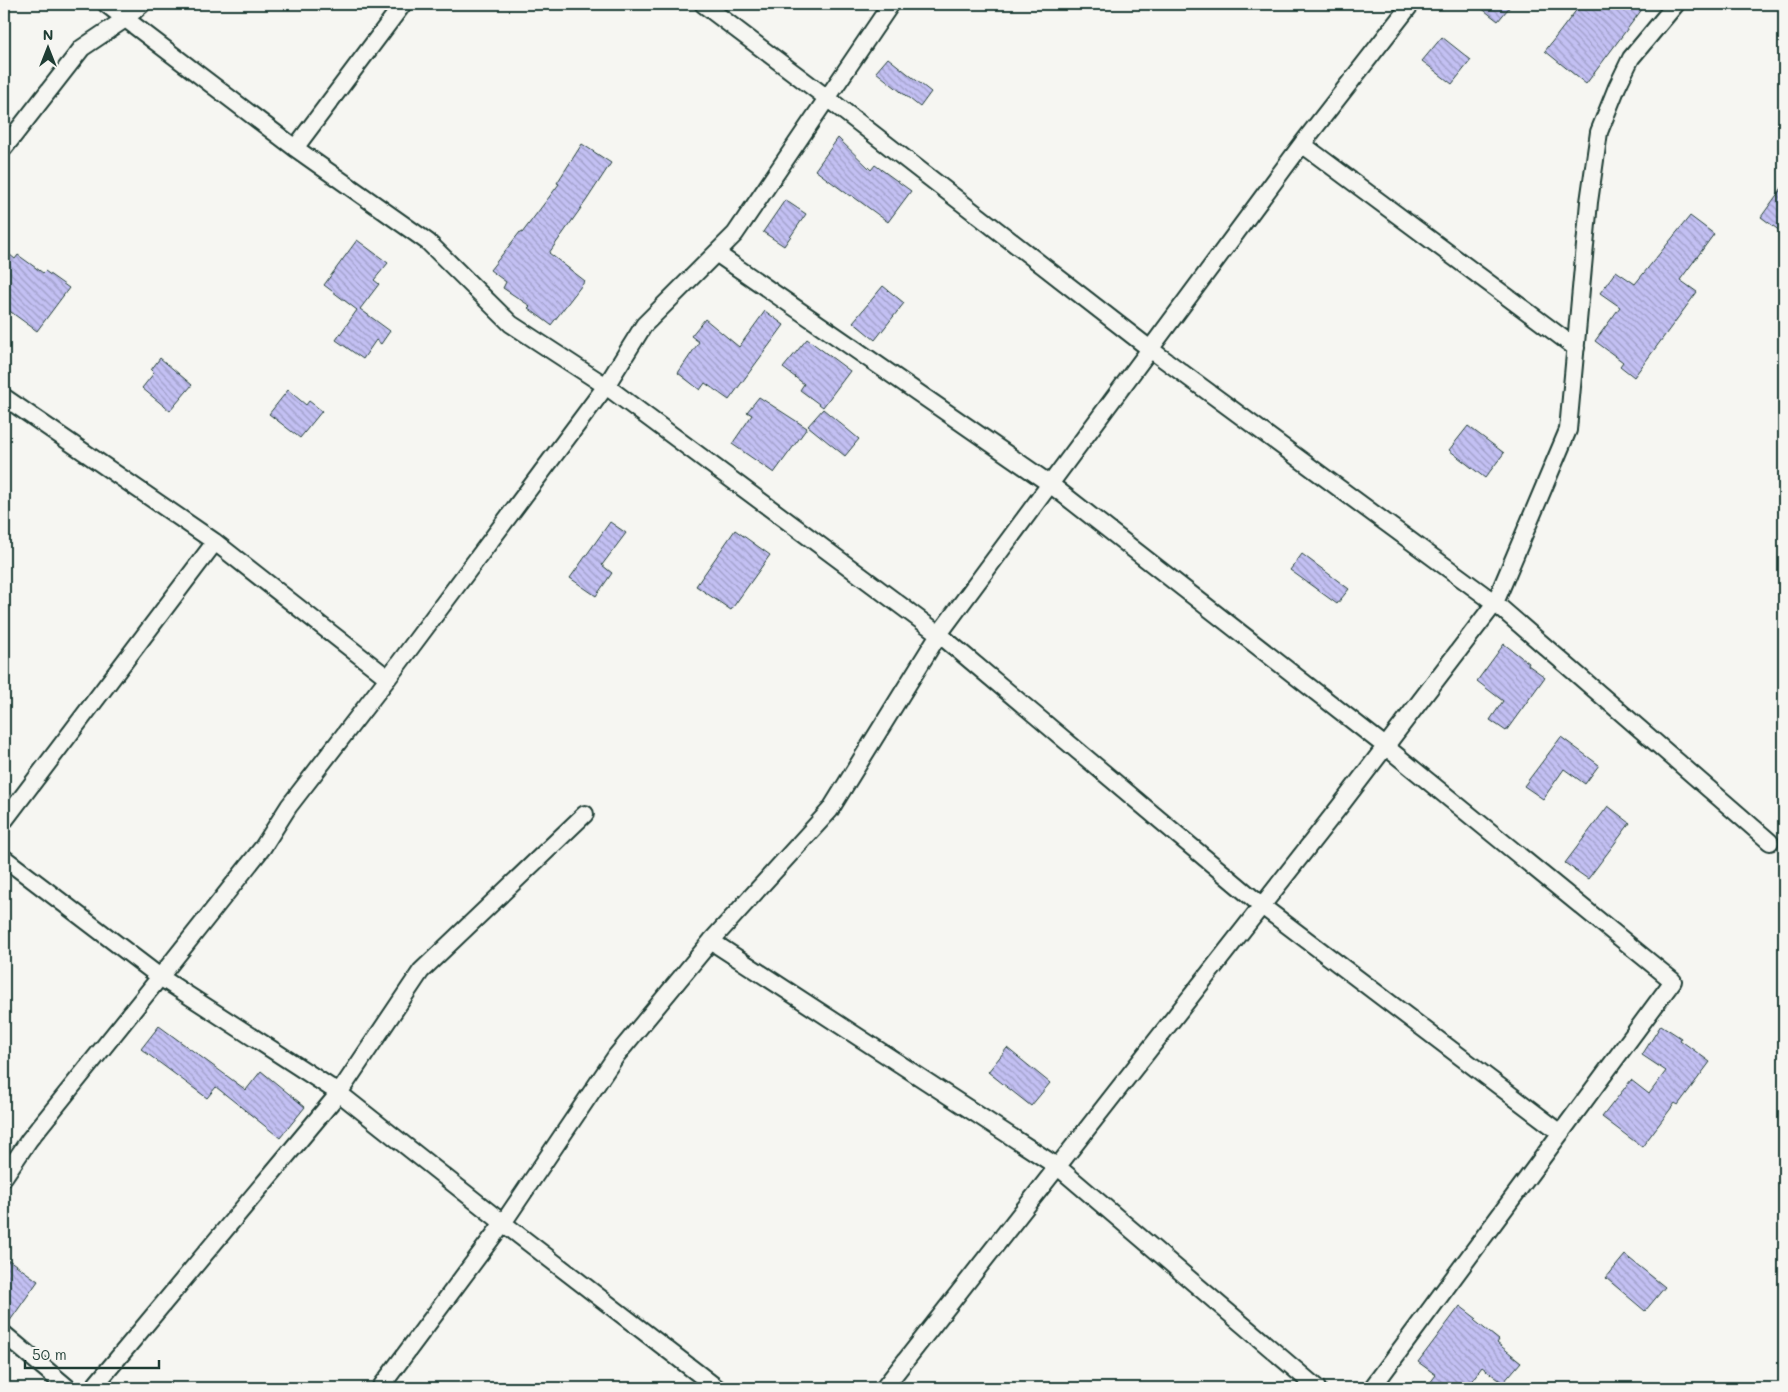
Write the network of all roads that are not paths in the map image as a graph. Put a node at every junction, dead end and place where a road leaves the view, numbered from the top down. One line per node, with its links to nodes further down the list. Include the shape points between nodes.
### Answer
1 (106, 4): 8 (street)
2 (142, 4): 8 (street)
3 (403, 4): 12 (street)
4 (703, 4): 9 (street)
5 (890, 4): 9 (street)
6 (1411, 4): 10 (street)
7 (1676, 4): 14 (street, via 1632,58 1599,132 1589,202)
8 (125, 19): 11 (street, via 82,48); 12 (street)
9 (827, 98): 13 (street, via 734,234); 15 (street)
10 (1302, 144): 14 (street); 15 (street)
11 (4, 148)
12 (295, 148): 16 (street, via 428,242 511,324)
13 (716, 253): 16 (street, via 644,325); 18 (street)
14 (1576, 348): 20 (street, via 1568,430)
15 (1150, 349): 18 (street); 20 (street)
16 (606, 386): 21 (street); 22 (street)
17 (4, 397): 19 (street)
18 (1050, 484): 21 (street); 23 (street)
19 (215, 542): 22 (street); 25 (street)
20 (1495, 603): 23 (street); 26 (street)
21 (939, 634): 28 (street); 29 (street, via 830,810)
22 (388, 678): 30 (street, via 289,806 263,847)
23 (1385, 746): 28 (street); 32 (street, via 1673,981)
24 (585, 814): 31 (street, via 421,971)
25 (4, 821)
26 (1770, 842)
27 (4, 858): 30 (street)
28 (1262, 906): 32 (street); 33 (street)
29 (712, 941): 33 (street); 35 (street, via 616,1056)
30 (160, 977): 31 (street); 34 (street, via 29,1140)
31 (339, 1092): 35 (street); 38 (street)
32 (1561, 1133): 43 (street)
33 (1058, 1167): 41 (street); 42 (street)
34 (4, 1177)
35 (503, 1223): 39 (street); 40 (street)
36 (4, 1334): 37 (street)
37 (68, 1388)
38 (93, 1388)
39 (380, 1388)
40 (717, 1388)
41 (884, 1388)
42 (1317, 1388)
43 (1372, 1388)

